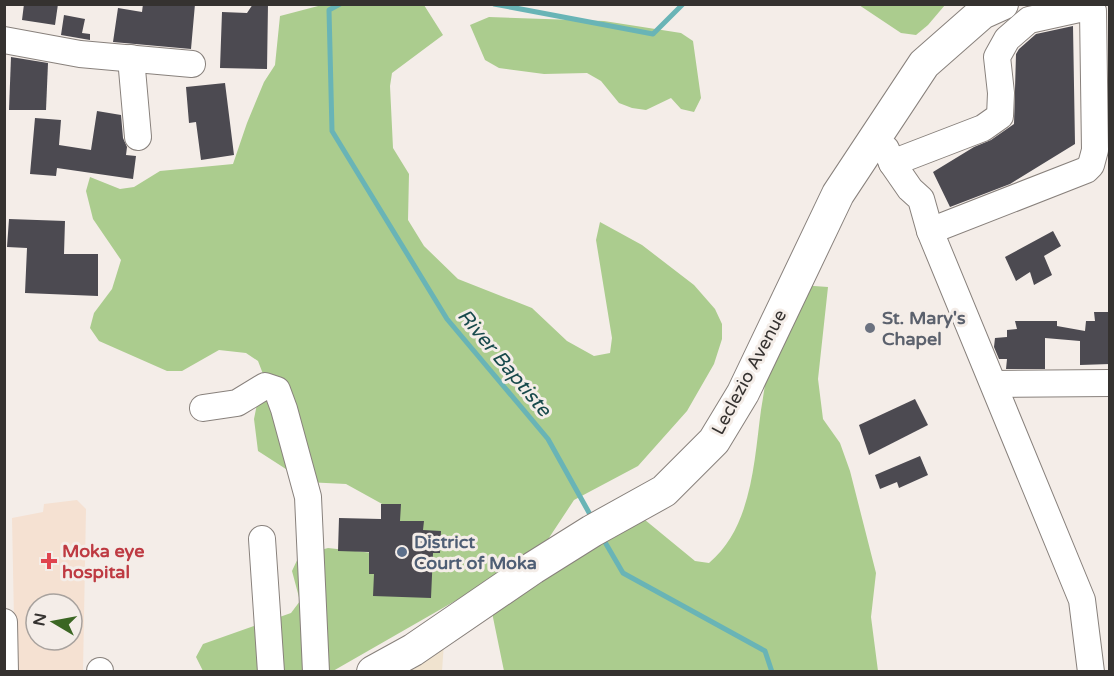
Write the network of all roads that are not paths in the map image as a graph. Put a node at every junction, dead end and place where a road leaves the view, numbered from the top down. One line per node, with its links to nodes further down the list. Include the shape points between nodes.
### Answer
1 (988, 7): 5 (main road, Leclezio Avenue, via 924,64)
2 (4, 40): 3 (street, via 80,54)
3 (131, 58): 4 (street); 6 (street)
4 (192, 64)
5 (880, 133): 7 (street); 17 (main road, Leclezio Avenue, via 838,194 743,393 714,441 664,491 592,531 413,650)
6 (138, 137)
7 (892, 163): 8 (street, via 915,194); 8 (street, via 983,128 1000,116 1002,93 997,57 1007,39 1029,20 1088,8 1093,11 1095,150 1091,165)
8 (930, 231): 10 (street)
9 (1110, 383): 10 (street)
10 (994, 384): 18 (street, via 1082,600)
11 (203, 408): 16 (street, via 237,403 265,386 277,390 308,497)
12 (262, 539): 15 (street)
13 (4, 622): 14 (street)
14 (5, 672)
15 (271, 672)
16 (316, 672)
17 (373, 672)
18 (1090, 672)

